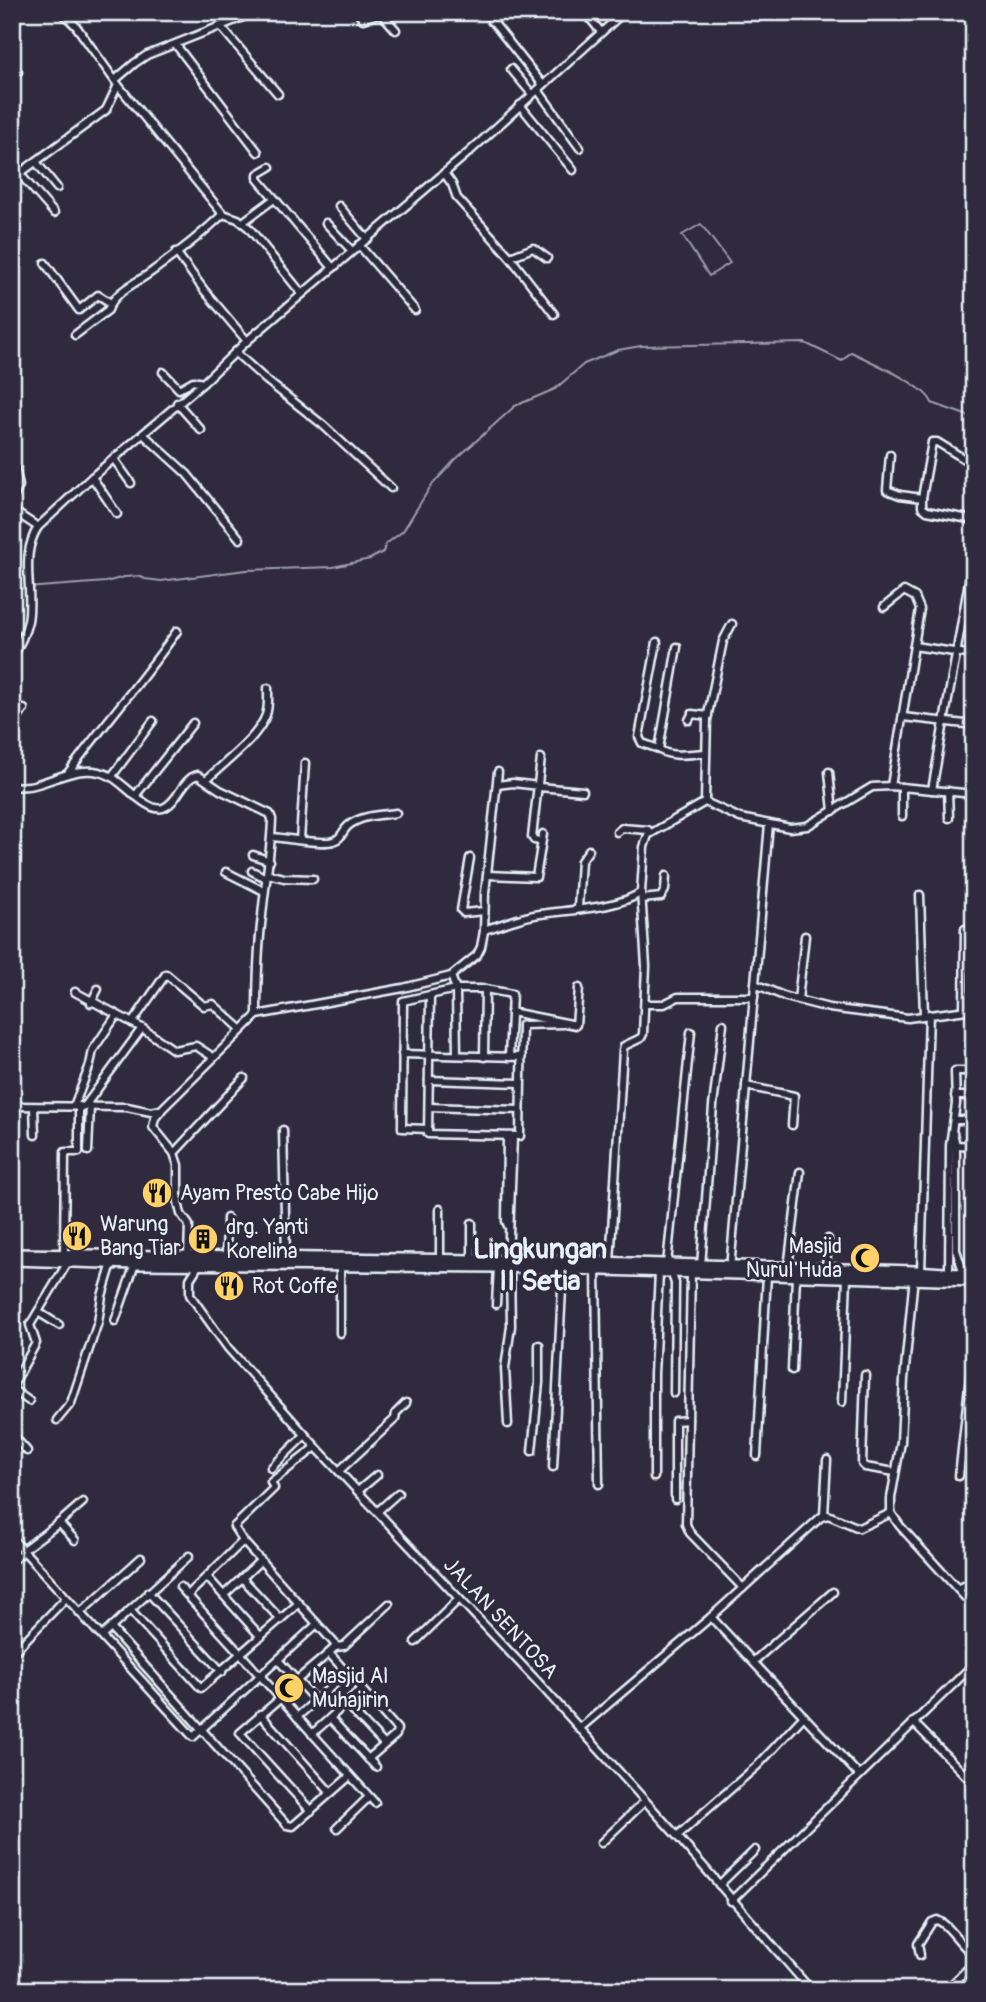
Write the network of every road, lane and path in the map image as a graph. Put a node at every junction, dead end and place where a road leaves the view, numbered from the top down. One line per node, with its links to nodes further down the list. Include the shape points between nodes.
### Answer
1 (62, 12): 16 (street)
2 (256, 12): 9 (street)
3 (357, 12): 10 (street, via 363,19 381,13)
4 (485, 12): 8 (street)
5 (504, 12): 8 (street)
6 (585, 12): 11 (street)
7 (624, 12): 11 (street)
8 (491, 21): 17 (street, via 517,51)
9 (222, 28): 12 (street); 18 (street)
10 (396, 30)
11 (601, 32): 17 (street)
12 (176, 45): 16 (street, via 139,60); 21 (street)
13 (12, 64): 15 (street)
14 (511, 69): 17 (street)
15 (18, 72)
16 (117, 82): 22 (street, via 106,110); 32 (street)
17 (537, 90): 19 (street); 20 (street)
18 (278, 94)
19 (520, 106): 24 (street); 26 (street)
20 (580, 148)
21 (258, 152)
22 (36, 162): 25 (street); 28 (street)
23 (270, 167): 29 (street, via 257,176)
24 (573, 170)
25 (19, 173): 27 (street); 31 (street)
26 (444, 173): 35 (street); 39 (street, via 457,198)
27 (12, 179)
28 (57, 188)
29 (274, 199): 33 (street); 42 (street)
30 (339, 206): 35 (street)
31 (54, 213)
32 (223, 214): 33 (street); 38 (street)
33 (243, 222): 43 (street)
34 (326, 223): 37 (street)
35 (367, 239): 36 (street)
36 (359, 245): 37 (street); 45 (street)
37 (352, 251): 42 (street)
38 (176, 252): 44 (street); 48 (street)
39 (510, 257): 40 (street, via 533,248); 46 (street)
40 (547, 258)
41 (45, 263): 44 (street, via 79,310 98,295)
42 (333, 268): 43 (street)
43 (302, 294): 48 (street)
44 (111, 303): 47 (street)
45 (415, 310)
46 (554, 314)
47 (75, 335)
48 (247, 341): 49 (street)
49 (235, 352): 51 (street); 61 (street)
50 (163, 372): 51 (street, via 179,389 193,381)
51 (203, 383): 52 (street)
52 (177, 403): 53 (street); 54 (street)
53 (201, 430)
54 (143, 434): 56 (street); 68 (street, via 187,474)
55 (890, 455): 62 (street, via 887,490)
56 (114, 459): 59 (street); 60 (street)
57 (974, 465): 62 (street, via 932,442)
58 (15, 468): 63 (street, via 19,486)
59 (92, 477): 65 (street); 67 (street)
60 (131, 483)
61 (391, 488)
62 (922, 498): 66 (street, via 922,507 928,511)
63 (12, 500)
64 (12, 510): 67 (street)
65 (117, 514)
66 (974, 520)
67 (38, 527): 78 (street, via 29,551 28,622)
68 (240, 540)
69 (974, 553): 76 (street)
70 (884, 607): 74 (street, via 904,591 919,602)
71 (732, 624): 81 (street, via 723,641)
72 (177, 631): 95 (street)
73 (657, 642): 89 (street, via 639,737 642,743)
74 (914, 646): 76 (street); 82 (street)
75 (677, 647): 89 (street)
76 (957, 652): 77 (street); 85 (street)
77 (974, 655)
78 (12, 657)
79 (268, 688): 98 (street, via 263,721)
80 (24, 709): 88 (street)
81 (708, 716): 83 (street, via 692,713); 90 (street)
82 (903, 717): 85 (street); 102 (street)
83 (689, 720)
84 (153, 722): 97 (street)
85 (944, 722): 87 (street); 105 (street)
86 (193, 723): 109 (street)
87 (974, 725)
88 (12, 727)
89 (659, 749): 90 (street, via 670,754)
90 (705, 753): 110 (street)
91 (541, 758): 101 (street)
92 (305, 763): 119 (street)
93 (498, 772): 100 (street)
94 (829, 772): 111 (street)
95 (68, 773): 97 (street); 103 (street, via 35,785)
96 (514, 774): 99 (street)
97 (112, 776): 109 (street)
98 (206, 780): 109 (street, via 192,776 161,809); 118 (street, via 270,814)
99 (513, 783): 100 (street); 101 (street)
100 (497, 785): 126 (street)
101 (539, 786): 106 (street); 126 (street, via 533,837 542,837 536,877)
102 (891, 786): 104 (street); 111 (street, via 868,789)
103 (12, 787)
104 (902, 787): 105 (street); 113 (street)
105 (932, 790): 107 (street)
106 (583, 792)
107 (948, 792): 108 (street); 114 (street)
108 (973, 793)
109 (135, 796)
110 (705, 802): 115 (street, via 740,818); 117 (street)
111 (832, 811): 115 (street, via 807,826)
112 (396, 813): 119 (street, via 353,822 333,841)
113 (902, 816)
114 (948, 818)
115 (769, 824): 139 (street)
116 (617, 832): 117 (street, via 641,828)
117 (650, 833): 132 (street, via 644,848)
118 (272, 837): 119 (street); 123 (street)
119 (300, 840)
120 (589, 850): 133 (street, via 581,861)
121 (253, 855): 123 (street)
122 (470, 858): 134 (street, via 461,911)
123 (270, 862): 127 (street)
124 (252, 871): 127 (street)
125 (226, 872): 130 (street)
126 (488, 875): 134 (street)
127 (267, 876): 129 (street); 130 (street)
128 (666, 876): 132 (street, via 661,897)
129 (313, 879)
130 (264, 891): 154 (street)
131 (920, 895): 153 (street)
132 (641, 896): 133 (street); 149 (street)
133 (578, 908): 136 (street, via 530,916)
134 (484, 911): 136 (street)
135 (965, 929): 151 (street)
136 (484, 931): 138 (street, via 477,954)
137 (805, 936): 147 (street)
138 (451, 976): 142 (street); 154 (street)
139 (755, 984): 146 (street); 147 (street)
140 (579, 988): 157 (street, via 576,1025)
141 (98, 989): 148 (street)
142 (456, 989): 143 (street); 145 (street); 164 (street)
143 (485, 989): 152 (street, via 512,994); 165 (street)
144 (75, 992): 148 (street)
145 (430, 996): 162 (street, via 403,1001); 163 (street)
146 (754, 997): 149 (street, via 678,998); 173 (street)
147 (798, 1000): 153 (street, via 908,1018)
148 (91, 1003): 155 (street)
149 (645, 1004): 209 (street, via 641,1038 623,1051)
150 (974, 1009): 151 (street)
151 (964, 1010): 153 (street)
152 (511, 1012): 157 (street); 166 (street)
153 (926, 1014): 223 (street)
154 (257, 1015): 160 (street)
155 (116, 1016): 156 (street); 177 (street, via 89,1060)
156 (132, 1023): 159 (street); 160 (street, via 166,974 204,1006 213,1004)
157 (564, 1024): 167 (street, via 522,1026)
158 (723, 1024): 213 (street)
159 (142, 1028): 168 (street, via 174,1050 196,1046); 177 (street)
160 (241, 1029): 168 (street)
161 (691, 1032): 215 (street)
162 (402, 1054): 163 (street); 185 (street, via 402,1128)
163 (429, 1055): 164 (street); 171 (street)
164 (457, 1055): 165 (street)
165 (484, 1057): 166 (street)
166 (509, 1057): 167 (street)
167 (521, 1057): 172 (street)
168 (213, 1058): 180 (street)
169 (974, 1071): 174 (street, via 955,1071)
170 (244, 1078): 193 (street)
171 (429, 1080): 172 (street); 179 (street)
172 (520, 1083): 181 (street)
173 (746, 1086): 184 (street, via 794,1096); 220 (street)
174 (955, 1096): 175 (street); 182 (street)
175 (974, 1096)
176 (12, 1106): 178 (street)
177 (82, 1106): 178 (street); 180 (street); 192 (street); 203 (street, via 79,1152 65,1152)
178 (34, 1107): 188 (street)
179 (429, 1107): 181 (street); 185 (street)
180 (161, 1110): 193 (street, via 153,1127)
181 (520, 1110): 189 (street, via 520,1136)
182 (954, 1120): 183 (street); 187 (street)
183 (974, 1120)
184 (792, 1125)
185 (428, 1129): 189 (street, via 428,1134)
186 (283, 1130): 202 (street)
187 (953, 1133): 190 (street); 224 (street)
188 (35, 1135)
189 (510, 1137): 212 (street)
190 (956, 1145): 191 (street); 226 (street, via 956,1250)
191 (974, 1146)
192 (88, 1151)
193 (174, 1153): 200 (street, via 178,1202 189,1225)
194 (800, 1172): 216 (street)
195 (440, 1209): 204 (street)
196 (227, 1218): 201 (street)
197 (472, 1223): 207 (street)
198 (828, 1239): 218 (street)
199 (12, 1254): 203 (highway)
200 (188, 1256): 203 (highway); 206 (highway)
201 (226, 1256): 202 (highway); 206 (highway)
202 (286, 1256): 204 (highway)
203 (66, 1259): 205 (highway); 208 (highway); 231 (street)
204 (440, 1259): 207 (highway)
205 (12, 1260)
206 (202, 1260): 210 (highway); 211 (highway); 248 (street, JALAN SENTOSA, via 188,1285 193,1302)
207 (472, 1260): 212 (highway)
208 (112, 1263): 210 (highway); 244 (street, via 71,1403)
209 (610, 1263): 212 (highway); 215 (highway)
210 (135, 1264): 232 (street)
211 (340, 1264): 214 (highway); 234 (street)
212 (509, 1264): 214 (highway); 217 (highway); 246 (street)
213 (701, 1266): 215 (highway); 220 (highway)
214 (498, 1267): 230 (street)
215 (669, 1268): 221 (highway); 222 (highway); 240 (street, via 675,1283)
216 (788, 1268): 218 (highway); 220 (highway)
217 (563, 1269): 219 (highway); 254 (street)
218 (826, 1269): 223 (highway)
219 (596, 1270): 221 (highway); 261 (street)
220 (730, 1270): 222 (highway); 225 (highway)
221 (659, 1273): 260 (street)
222 (691, 1273): 245 (street)
223 (916, 1274): 224 (highway); 228 (highway); 229 (highway); 257 (street)
224 (949, 1274): 226 (highway)
225 (767, 1275): 227 (highway); 252 (street)
226 (969, 1275)
227 (796, 1276): 228 (highway); 237 (street)
228 (847, 1278): 242 (street)
229 (974, 1281)
230 (496, 1304)
231 (38, 1312): 233 (street); 239 (street, via 30,1328 36,1343)
232 (115, 1321)
233 (58, 1325)
234 (340, 1333)
235 (974, 1341): 259 (street)
236 (539, 1345): 251 (street)
237 (792, 1370)
238 (865, 1375): 257 (street, via 863,1465)
239 (12, 1388): 241 (street)
240 (674, 1393)
241 (29, 1401)
242 (842, 1402)
243 (406, 1403): 256 (street)
244 (57, 1420)
245 (688, 1420): 264 (street, via 675,1420); 282 (street, via 686,1524 690,1534)
246 (508, 1424)
247 (12, 1434): 250 (street)
248 (304, 1435): 249 (street, JALAN SENTOSA); 255 (street)
249 (316, 1447): 256 (street, JALAN SENTOSA); 272 (street, via 271,1482 274,1488 234,1527)
250 (27, 1451)
251 (532, 1451)
252 (757, 1456)
253 (827, 1460): 268 (street)
254 (553, 1467)
255 (271, 1468)
256 (339, 1471): 262 (street, JALAN SENTOSA)
257 (895, 1472): 267 (street)
258 (377, 1475): 262 (street)
259 (959, 1476)
260 (654, 1477)
261 (599, 1484)
262 (358, 1491): 266 (street, JALAN SENTOSA)
263 (398, 1493): 266 (street)
264 (676, 1499)
265 (83, 1502): 269 (street)
266 (378, 1511): 289 (street, JALAN SENTOSA)
267 (891, 1513): 268 (street, via 859,1528); 283 (street)
268 (824, 1515): 282 (street)
269 (59, 1523): 271 (street); 273 (street)
270 (12, 1538): 273 (street)
271 (75, 1540)
272 (243, 1541): 276 (street); 278 (street)
273 (24, 1550): 277 (street); 288 (street)
274 (189, 1556): 284 (street)
275 (141, 1558): 294 (street)
276 (261, 1560): 279 (street); 290 (street)
277 (12, 1561)
278 (208, 1578): 286 (street); 287 (street)
279 (242, 1578): 287 (street); 296 (street)
280 (974, 1581): 283 (street)
281 (180, 1587): 286 (street)
282 (743, 1588): 295 (street)
283 (958, 1589): 292 (street)
284 (148, 1592): 293 (street); 309 (street)
285 (833, 1592): 307 (street)
286 (188, 1595): 305 (street)
287 (224, 1595): 300 (street)
288 (66, 1598): 294 (street); 304 (street)
289 (459, 1599): 301 (street); 322 (street, JALAN SENTOSA)
290 (299, 1603): 296 (street); 297 (street)
291 (389, 1604): 302 (street, via 344,1646)
292 (974, 1607)
293 (130, 1610): 298 (street); 309 (street, via 200,1687)
294 (80, 1613): 299 (street)
295 (711, 1617): 307 (street); 322 (street)
296 (281, 1620): 300 (street)
297 (317, 1625): 302 (street); 306 (street)
298 (111, 1628): 299 (street); 323 (street)
299 (102, 1636): 323 (street, via 193,1737)
300 (261, 1637): 305 (street)
301 (415, 1642)
302 (335, 1647): 303 (street)
303 (329, 1653): 310 (street); 312 (street)
304 (12, 1654)
305 (241, 1655): 309 (street); 311 (street)
306 (278, 1660): 311 (street); 312 (street)
307 (754, 1661): 318 (street)
308 (974, 1664): 321 (street)
309 (222, 1672)
310 (348, 1672): 313 (street); 315 (street)
311 (261, 1676): 314 (street); 323 (street)
312 (297, 1681): 315 (street)
313 (360, 1689): 316 (street); 325 (street, via 397,1729)
314 (281, 1698): 317 (street); 319 (street)
315 (315, 1700): 319 (street)
316 (345, 1703): 320 (street); 325 (street)
317 (260, 1714): 331 (street); 333 (street, via 240,1733)
318 (804, 1716): 328 (street); 335 (street, via 758,1765)
319 (297, 1717): 324 (street)
320 (330, 1718): 324 (street); 326 (street)
321 (913, 1722): 328 (street); 330 (street)
322 (579, 1729): 332 (street, JALAN SENTOSA)
323 (201, 1730): 333 (street, via 287,1825 293,1826)
324 (312, 1734): 329 (street)
325 (384, 1744): 326 (street)
326 (368, 1759): 327 (street)
327 (376, 1768)
328 (859, 1775): 339 (street)
329 (350, 1776): 331 (street); 334 (street, via 372,1800)
330 (973, 1783)
331 (330, 1792): 333 (street)
332 (644, 1802): 335 (street, JALAN SENTOSA); 336 (street)
333 (311, 1811)
334 (337, 1828)
335 (677, 1836): 338 (street, JALAN SENTOSA)
336 (601, 1843)
337 (755, 1850): 338 (street)
338 (719, 1885): 339 (street, JALAN SENTOSA)
339 (731, 1900): 343 (street, JALAN SENTOSA)
340 (974, 1954): 341 (street, via 937,1920 918,1944)
341 (920, 1955)
342 (974, 1963): 344 (street)
343 (811, 1990)
344 (946, 1990)

